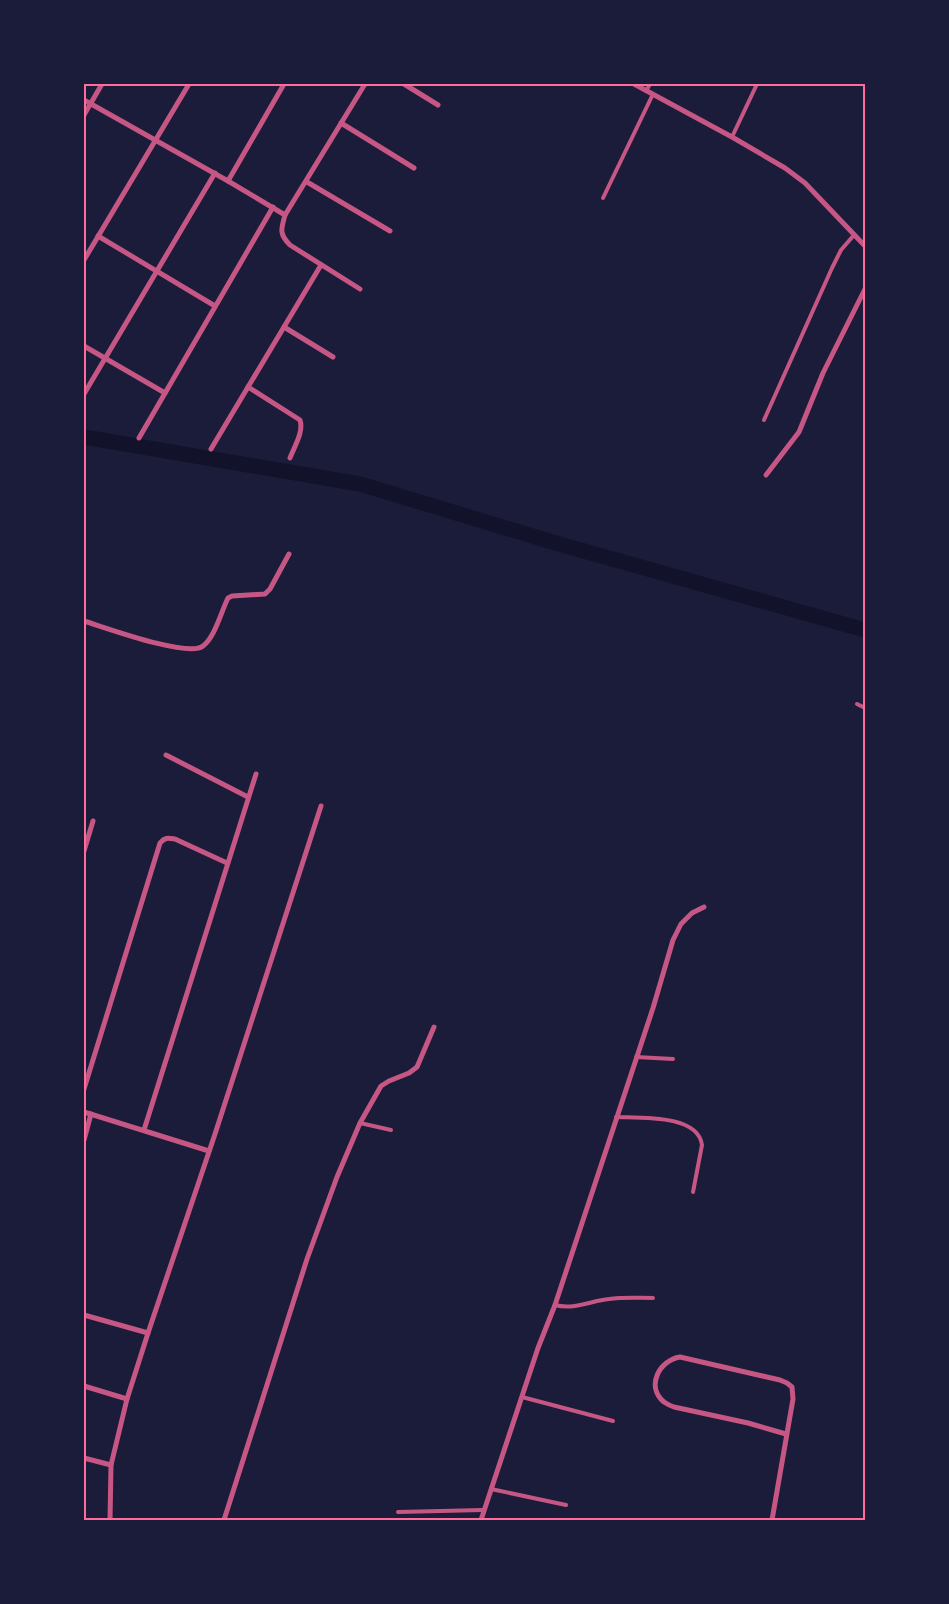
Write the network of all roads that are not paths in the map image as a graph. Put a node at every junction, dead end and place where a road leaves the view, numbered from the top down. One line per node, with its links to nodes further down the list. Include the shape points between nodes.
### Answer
1 (102, 84): 12 (street)
2 (189, 84): 17 (street)
3 (284, 84): 20 (street)
4 (365, 84): 15 (street)
5 (404, 84): 13 (street)
6 (634, 84): 9 (street)
7 (650, 84): 9 (lane)
8 (757, 84): 16 (lane)
9 (646, 91): 10 (street)
10 (653, 94): 16 (street); 22 (lane)
11 (84, 100): 12 (street)
12 (90, 104): 14 (street); 17 (street)
13 (438, 105)
14 (84, 115)
15 (341, 123): 18 (street); 21 (street)
16 (732, 137): 26 (street, via 805,183)
17 (155, 140): 19 (street); 27 (street)
18 (414, 168)
19 (215, 173): 20 (street); 31 (street)
20 (228, 180): 23 (street)
21 (306, 182): 24 (street); 25 (street)
22 (603, 198)
23 (273, 207): 24 (street); 34 (street)
24 (285, 215): 30 (street, via 281,230 283,239)
25 (390, 231)
26 (854, 234): 28 (street); 42 (lane, via 832,268)
27 (98, 236): 29 (street); 31 (street)
28 (865, 246)
29 (84, 260)
30 (321, 265): 32 (street); 35 (street)
31 (157, 271): 34 (street); 38 (street)
32 (360, 289)
33 (865, 289): 46 (street, via 823,372 799,432)
34 (215, 306): 40 (street)
35 (284, 327): 37 (street); 39 (street)
36 (84, 346): 38 (street)
37 (333, 357)
38 (105, 358): 40 (street); 41 (street)
39 (248, 387): 44 (street); 45 (street, via 300,420 300,434)
40 (165, 393): 43 (street)
41 (84, 394)
42 (764, 420)
43 (139, 438)
44 (211, 449)
45 (290, 458)
46 (766, 475)
47 (289, 554): 48 (street, via 266,594 228,598 210,638 196,650 157,643)
48 (84, 621)
49 (857, 704): 50 (lane)
50 (865, 708)
51 (166, 756): 53 (street)
52 (256, 774): 53 (street)
53 (248, 797): 57 (street)
54 (321, 806): 70 (street)
55 (93, 821): 56 (street)
56 (84, 851)
57 (227, 864): 62 (street, via 175,840 168,838 160,842); 67 (street)
58 (704, 907): 60 (street, via 681,924 673,940)
59 (434, 1027): 66 (street, via 417,1067 381,1086)
60 (636, 1057): 61 (lane); 65 (street)
61 (673, 1059)
62 (84, 1089)
63 (84, 1112): 64 (street)
64 (91, 1114): 67 (street); 69 (street)
65 (616, 1117): 71 (lane, via 664,1119 697,1132 702,1145); 73 (street)
66 (360, 1123): 68 (lane); 88 (street, via 307,1259)
67 (144, 1130): 70 (street)
68 (392, 1130)
69 (84, 1140)
70 (209, 1151): 75 (street)
71 (694, 1192)
72 (653, 1298): 73 (lane, via 612,1298 566,1308)
73 (555, 1305): 77 (street)
74 (84, 1315): 75 (street)
75 (148, 1332): 78 (street)
76 (84, 1386): 78 (street)
77 (522, 1397): 79 (lane); 83 (street)
78 (127, 1399): 82 (street)
79 (613, 1421)
80 (786, 1434): 80 (street, via 674,1407 657,1393 658,1371 672,1358 680,1357 787,1383 793,1393); 90 (street)
81 (84, 1458): 82 (street)
82 (111, 1465): 87 (street)
83 (491, 1489): 84 (lane); 85 (street)
84 (566, 1505)
85 (483, 1510): 86 (lane); 89 (street)
86 (398, 1512)
87 (110, 1520)
88 (224, 1520)
89 (481, 1520)
90 (772, 1520)

